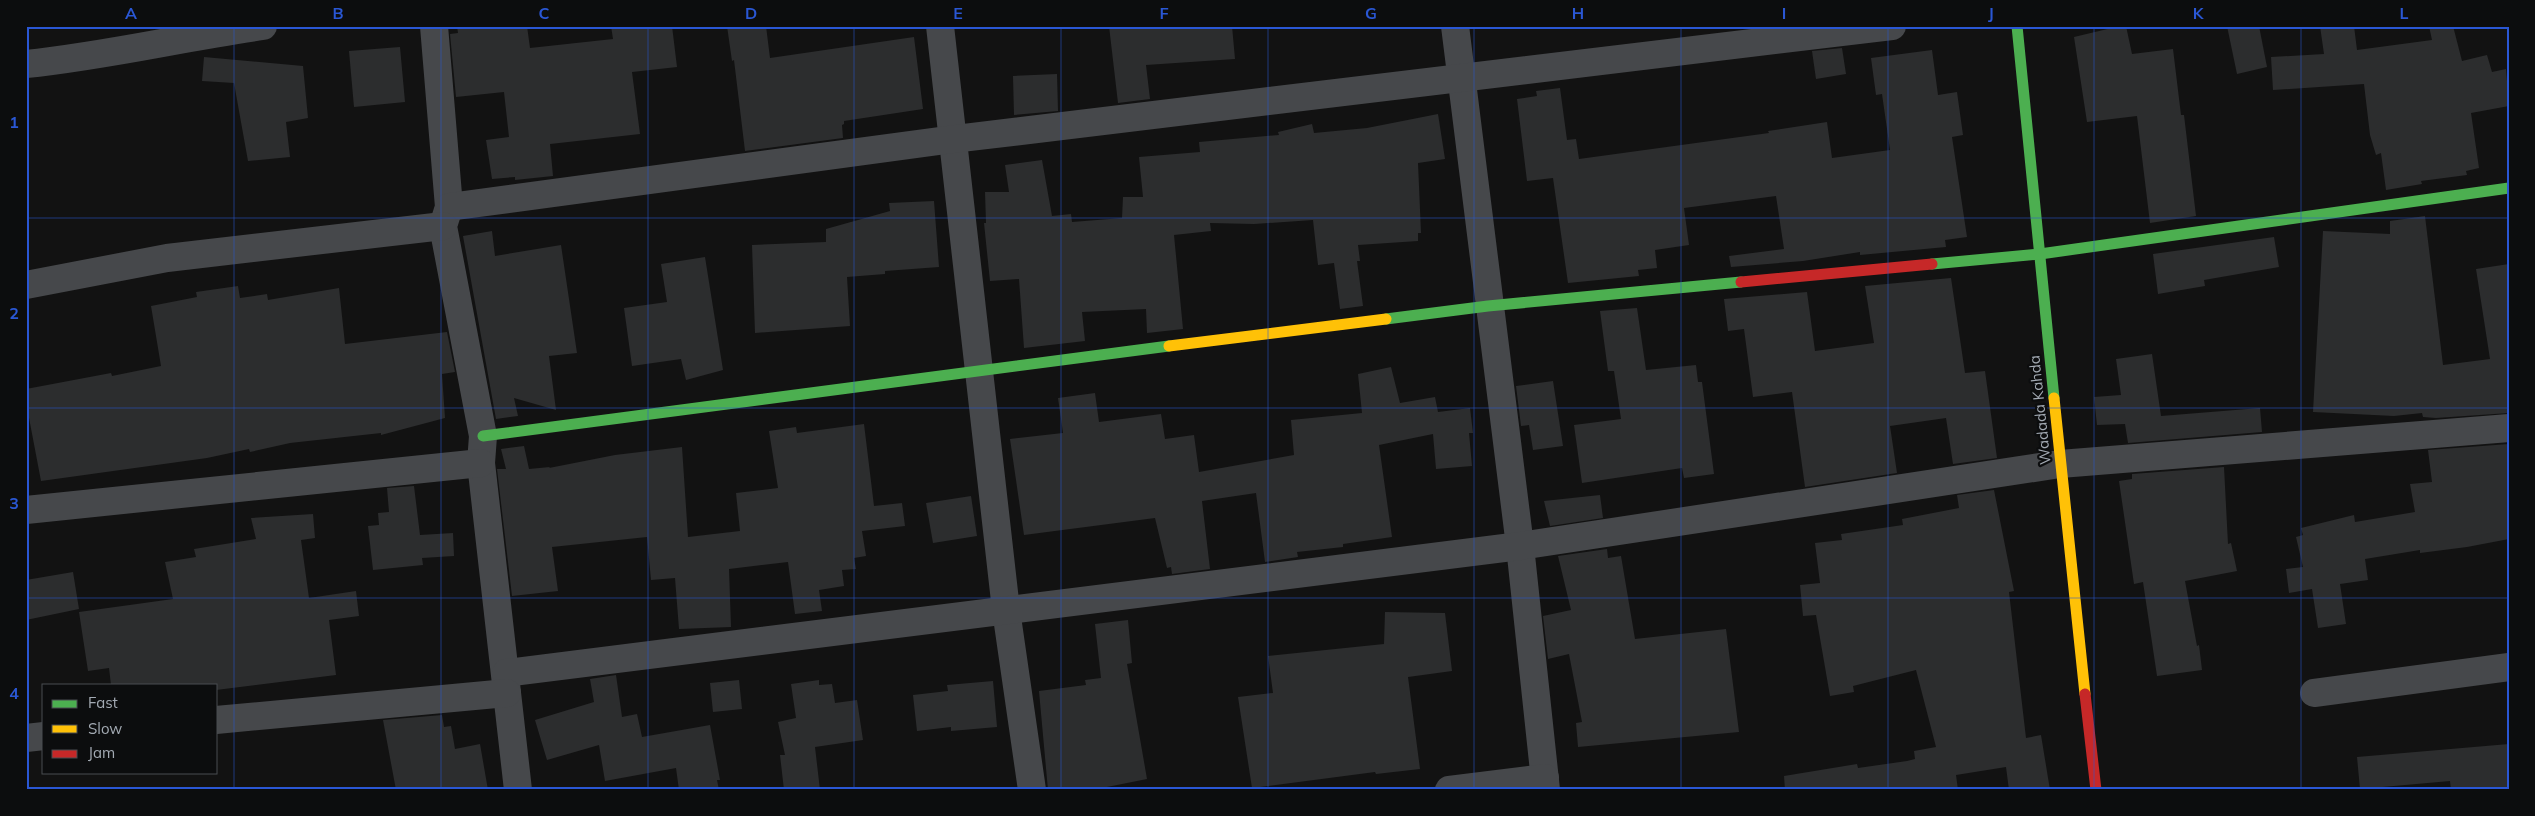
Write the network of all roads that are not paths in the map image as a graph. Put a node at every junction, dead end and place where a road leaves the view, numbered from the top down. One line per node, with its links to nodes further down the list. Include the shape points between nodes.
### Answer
1 (263, 26): 7 (street, via 82,58)
2 (434, 26): 11 (street)
3 (940, 26): 9 (street)
4 (1455, 26): 8 (street)
5 (1892, 26): 8 (street)
6 (2017, 26): 12 (street, Wadada Kahda)
7 (26, 64)
8 (1461, 78): 9 (street); 14 (street)
9 (954, 139): 11 (street); 15 (street)
10 (2509, 188): 12 (street)
11 (446, 217): 13 (street, via 166,258); 17 (street)
12 (2040, 254): 14 (street); 19 (street, Wadada Kahda)
13 (26, 285)
14 (1488, 306): 15 (street); 21 (street)
15 (978, 370): 17 (street); 22 (street)
16 (2509, 428): 19 (street)
17 (483, 436): 18 (street)
18 (481, 463): 20 (street); 24 (street)
19 (2060, 464): 21 (street); 33 (street, Wadada Kahda)
20 (26, 510)
21 (1520, 546): 22 (street); 29 (street)
22 (1006, 610): 24 (street); 31 (street)
23 (2509, 667): 25 (street)
24 (507, 683): 26 (street); 30 (street)
25 (2314, 693)
26 (218, 720)
27 (42, 736): 28 (street)
28 (26, 738)
29 (1545, 784): 32 (street)
30 (518, 790)
31 (1032, 790)
32 (1449, 790)
33 (2096, 790)

